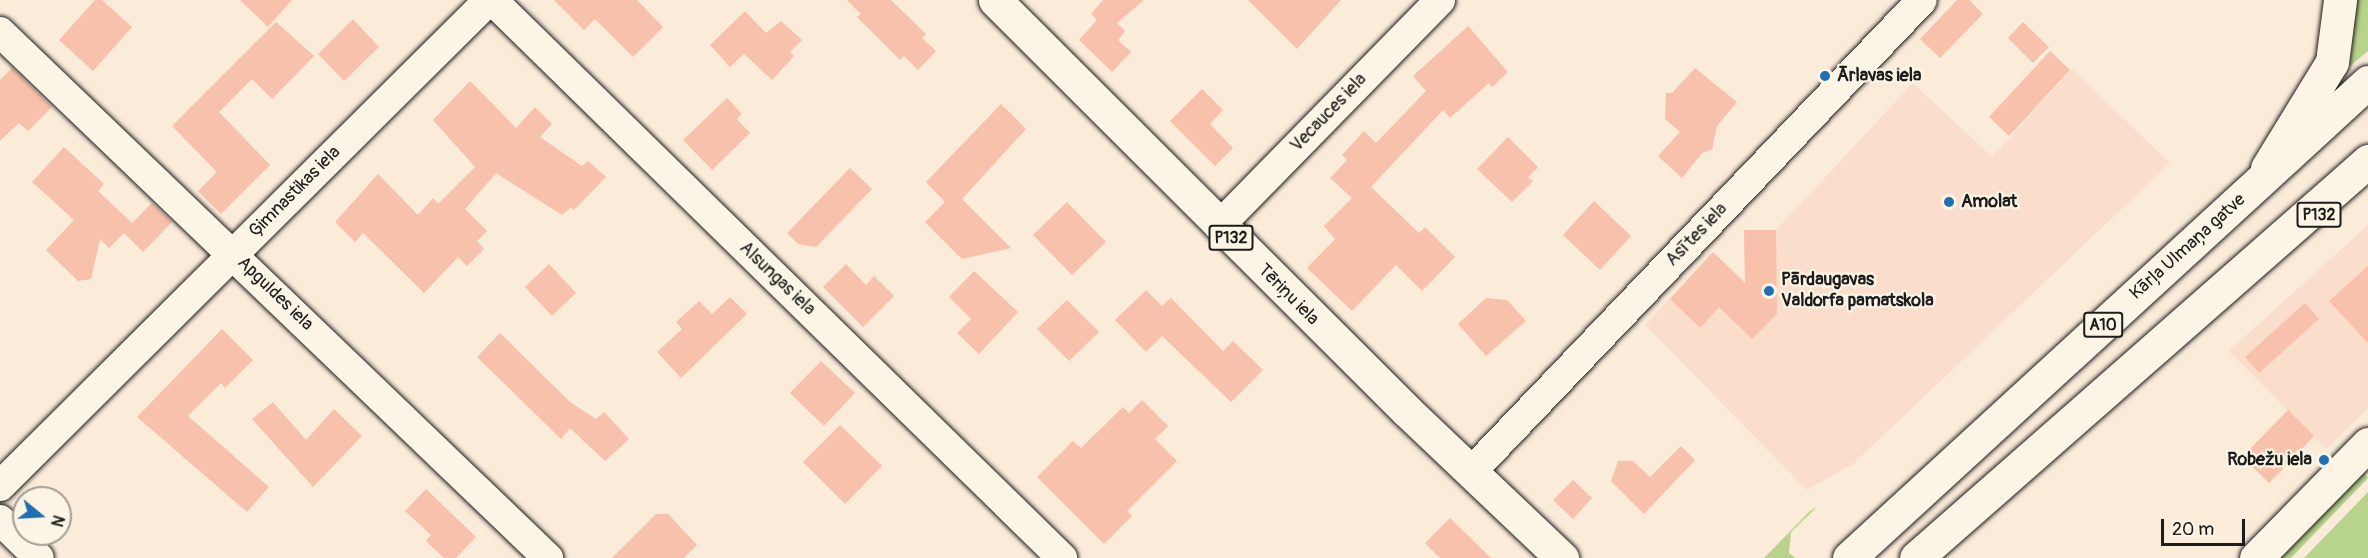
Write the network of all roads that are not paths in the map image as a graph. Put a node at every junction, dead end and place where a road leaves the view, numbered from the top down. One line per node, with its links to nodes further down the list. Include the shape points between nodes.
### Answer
1 (490, 0): 13 (street, Ģimnastikas iela); 20 (street, Alsungas iela)
2 (995, 0): 11 (main road, Tēriņu iela / P132)
3 (1440, 0): 11 (street, Vecauces iela)
4 (1922, 0): 15 (street, Asītes iela)
5 (2340, 0): 10 (main road, via 2332,62)
6 (0, 32): 13 (street, Apguldes iela)
7 (2368, 82): 10 (main road, Kārļa Ulmaņa gatve / A10)
8 (2368, 160): 12 (main road)
9 (2368, 182): 12 (main road, P132)
10 (2258, 183): 22 (main road, Kārļa Ulmaņa gatve / A10)
11 (1219, 226): 15 (main road, Tēriņu iela / P132)
12 (2270, 248): 23 (main road)
13 (233, 254): 16 (street, Ģimnastikas iela); 19 (street, Apguldes iela)
14 (2368, 444): 24 (main road)
15 (1472, 471): 21 (main road, Tēriņu iela / P132)
16 (0, 486)
17 (0, 520): 18 (street)
18 (39, 558)
19 (548, 558)
20 (1062, 558)
21 (1562, 558)
22 (1849, 558)
23 (1916, 558)
24 (2256, 558)

